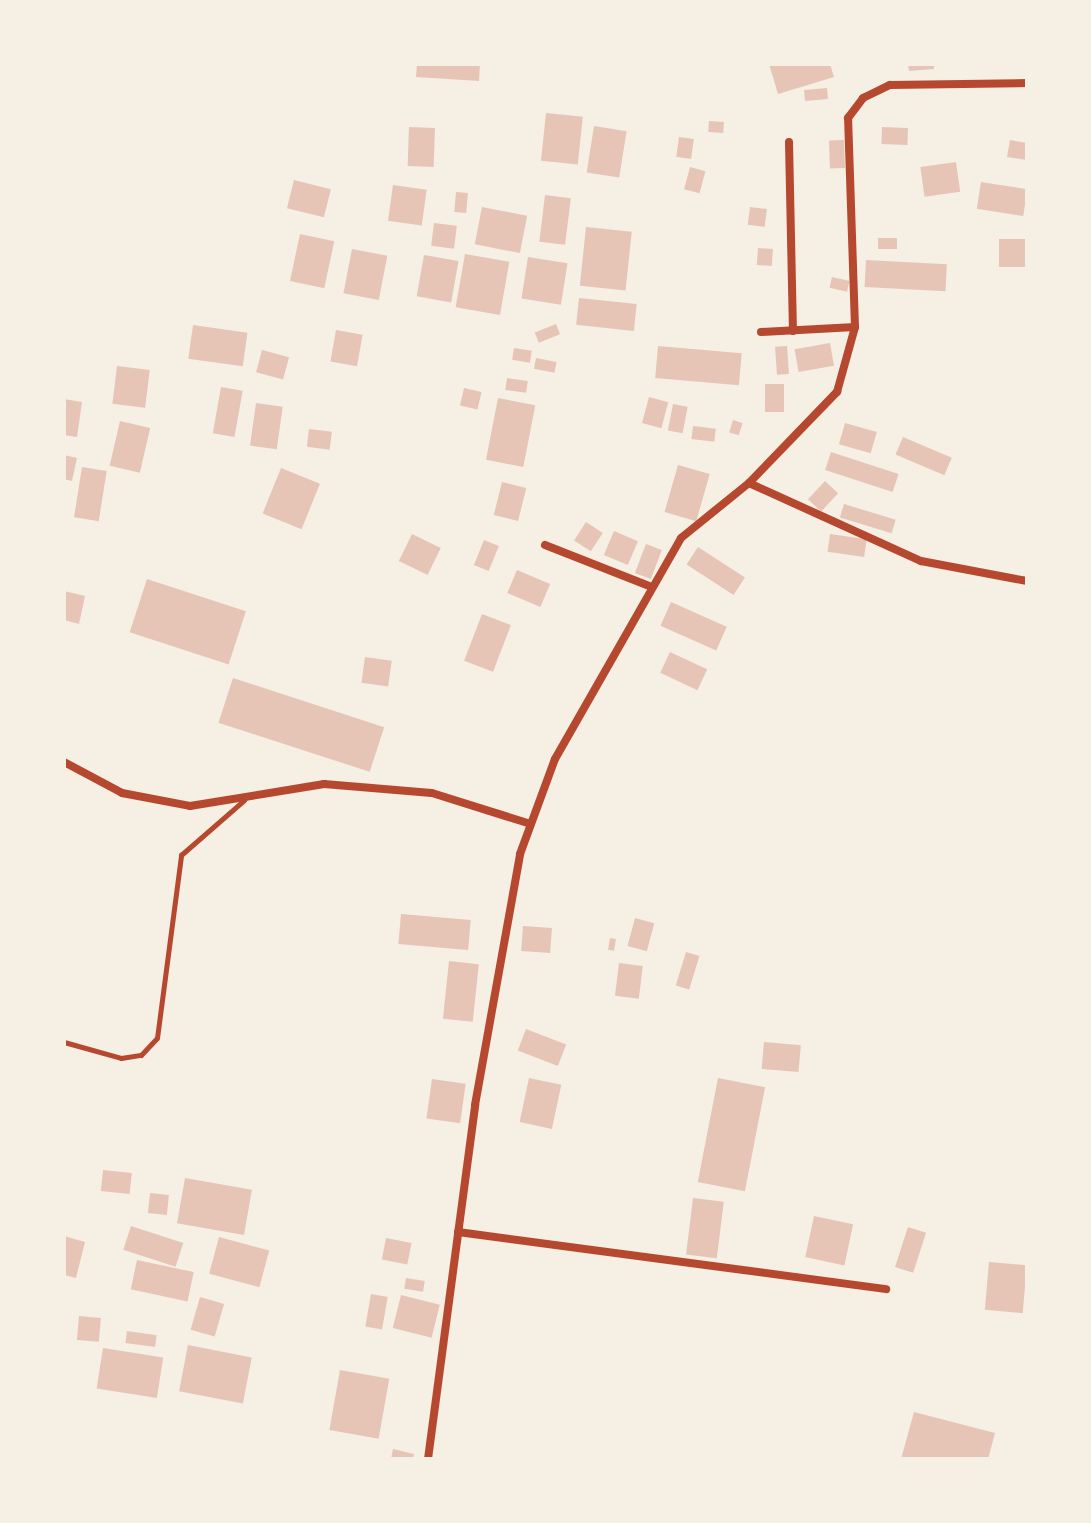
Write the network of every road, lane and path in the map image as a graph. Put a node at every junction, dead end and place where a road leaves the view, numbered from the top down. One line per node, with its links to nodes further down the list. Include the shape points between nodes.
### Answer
1 (1027, 83): 3 (street, via 890,85 863,98 848,118)
2 (789, 142): 4 (street)
3 (855, 327): 4 (street); 6 (street, via 837,392)
4 (793, 331): 5 (street)
5 (761, 332)
6 (749, 483): 8 (street, via 921,561); 9 (street, via 681,538)
7 (545, 545): 9 (street)
8 (1027, 581)
9 (649, 586): 12 (street)
10 (64, 762): 11 (street, via 122,793 190,806)
11 (244, 800): 12 (street, via 324,784 432,793); 13 (lane, via 181,855 157,1038 141,1055 121,1058)
12 (528, 823): 14 (street)
13 (64, 1042)
14 (458, 1232): 15 (street); 16 (street)
15 (886, 1289)
16 (428, 1459)

